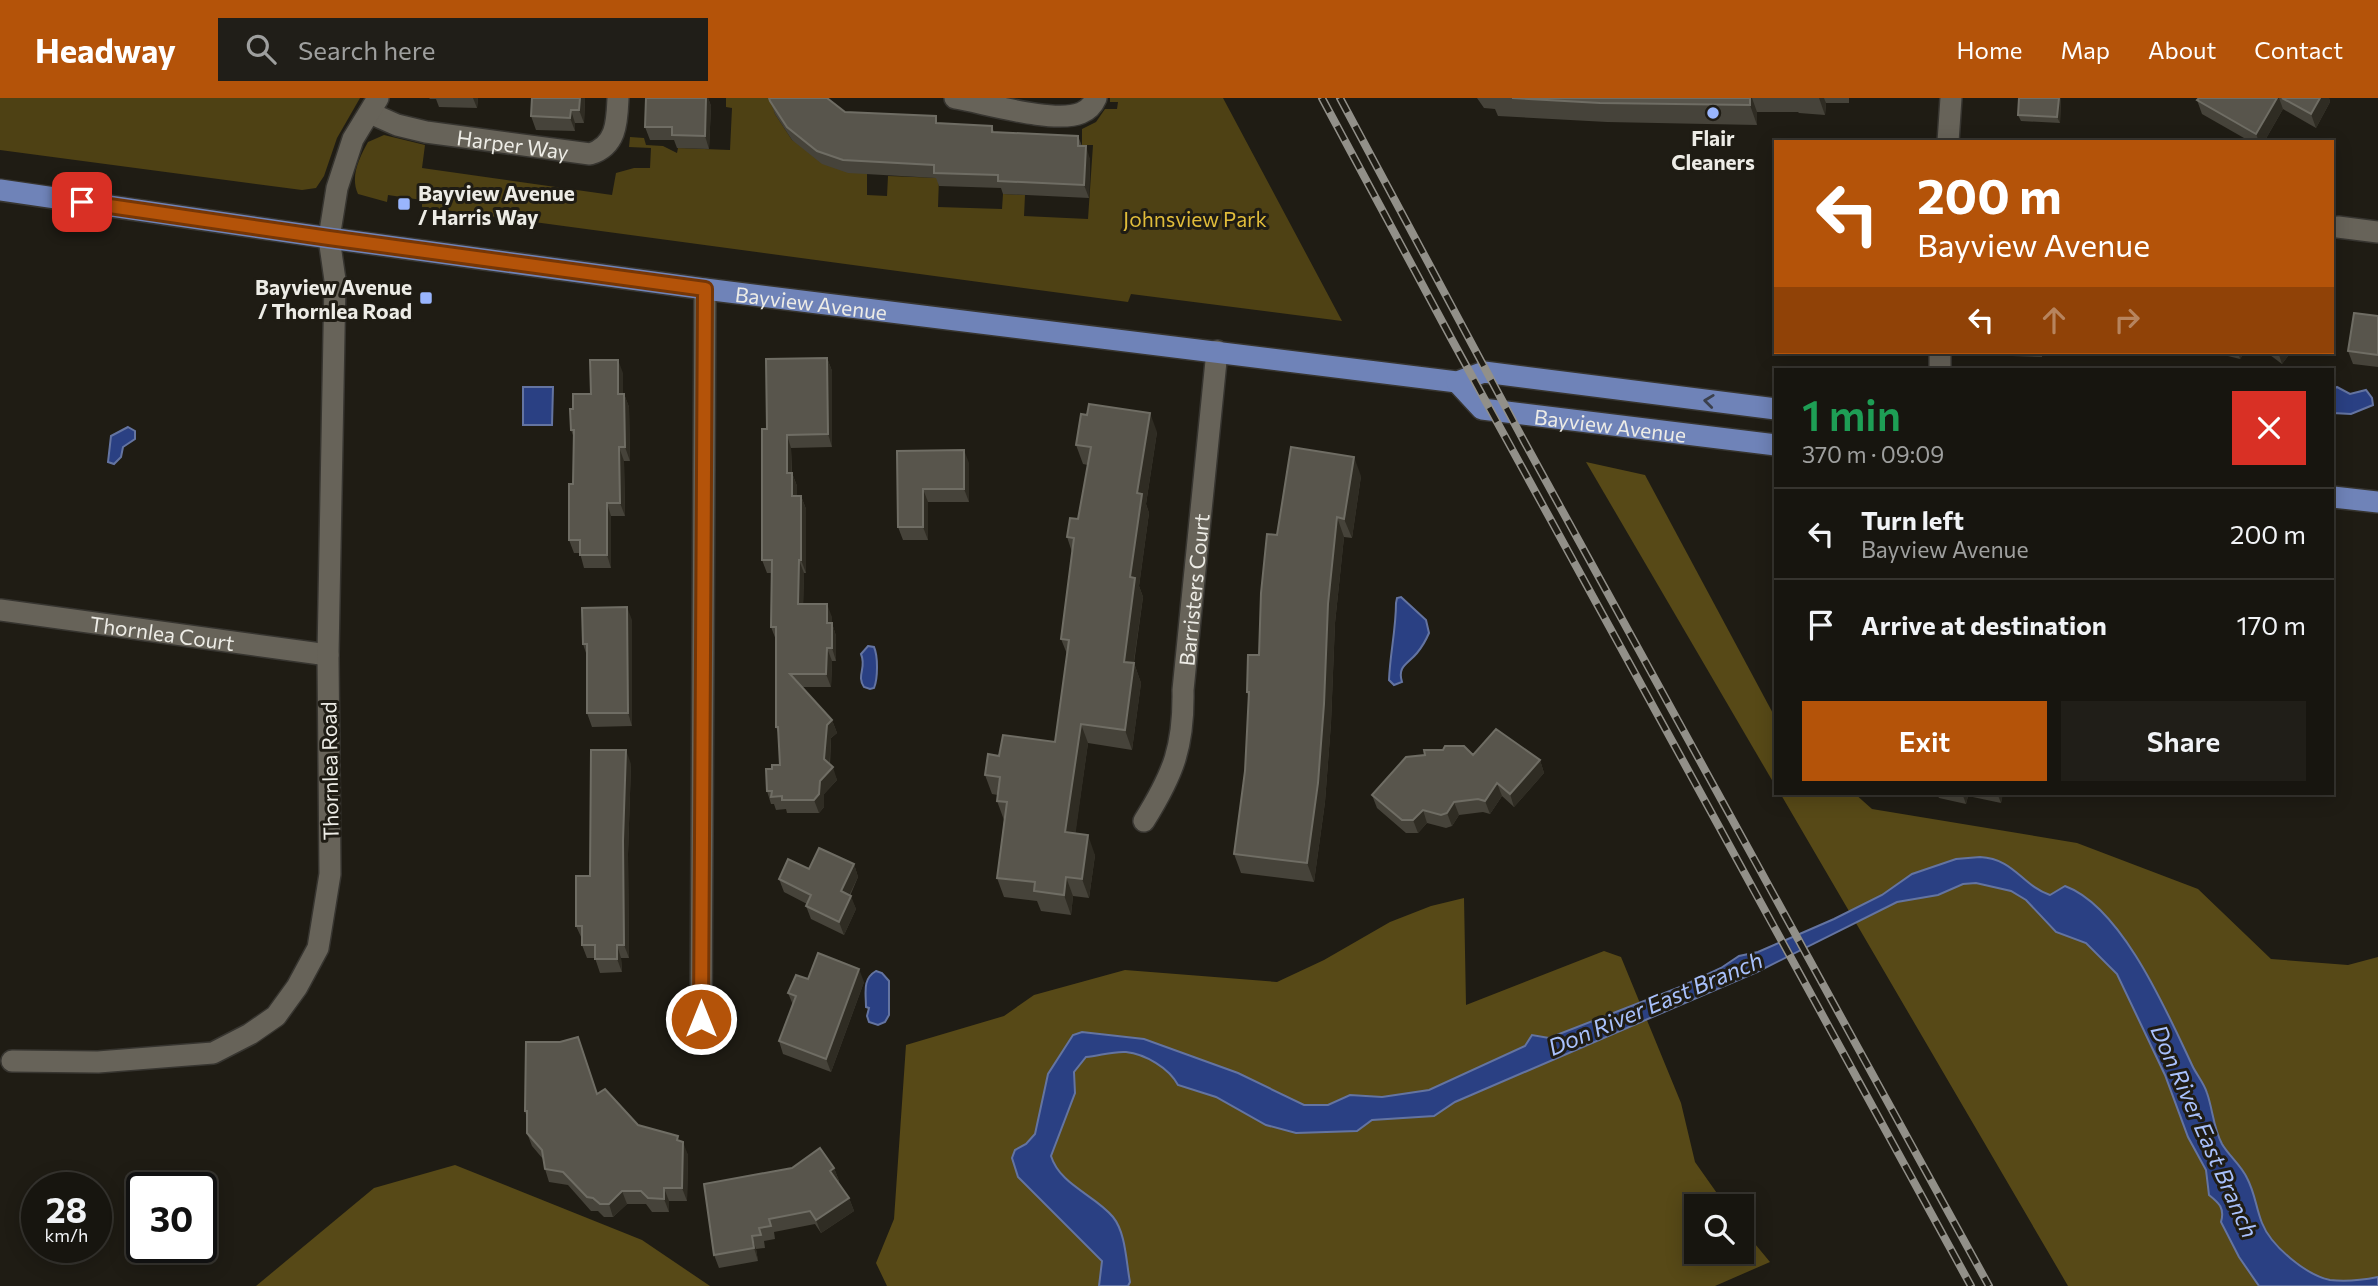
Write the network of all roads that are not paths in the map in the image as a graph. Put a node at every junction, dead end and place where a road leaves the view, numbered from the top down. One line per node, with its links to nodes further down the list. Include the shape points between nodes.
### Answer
1 (618, 98): 5 (street, Harper Way, via 611,139 597,152 583,154 417,130 397,125)
2 (955, 98): 3 (street, via 1022,114 1069,116 1087,110)
3 (1096, 98)
4 (1951, 98): 6 (street)
5 (374, 105): 10 (street, Thornlea Road, via 345,161)
6 (1948, 140)
7 (0, 190): 10 (main road, Bayview Avenue)
8 (2338, 227): 9 (street)
9 (2378, 232)
10 (329, 238): 11 (main road, Bayview Avenue); 19 (street, Thornlea Road, via 335,289)
11 (705, 289): 12 (main road, Bayview Avenue); 21 (street)
12 (1217, 351): 13 (main road, Bayview Avenue); 20 (street, Barristers Court, via 1183,690 1184,725 1174,765)
13 (1457, 382): 14 (main road, Bayview Avenue, one-way to 13, via 1484,372); 15 (main road, Bayview Avenue, via 1482,409)
14 (1774, 409)
15 (1774, 445)
16 (2334, 497): 17 (main road)
17 (2378, 502)
18 (0, 610): 19 (street, Thornlea Court)
19 (328, 655): 22 (street, Thornlea Road, via 330,874 318,948 276,1016 213,1053 98,1062)
20 (1144, 821)
21 (701, 1019)
22 (12, 1061)

